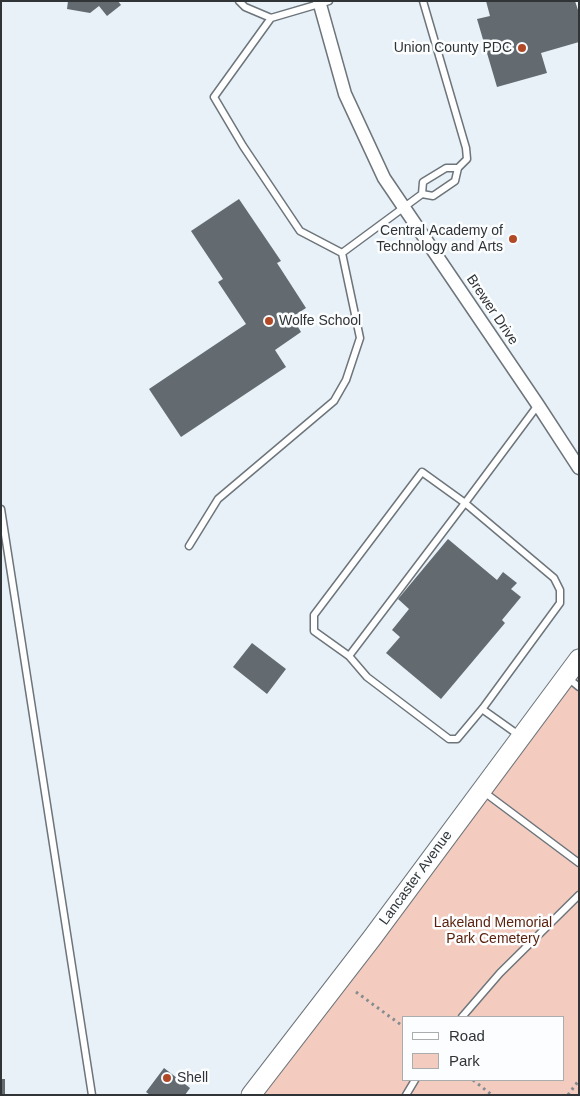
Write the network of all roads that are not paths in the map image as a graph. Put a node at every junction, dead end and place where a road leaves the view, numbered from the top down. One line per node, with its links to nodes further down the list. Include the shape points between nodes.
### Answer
1 (239, 1): 4 (lane)
2 (423, 1): 5 (lane, via 466,148 467,159)
3 (323, 2): 4 (lane); 7 (street, Brewer Drive, via 345,94 384,178)
4 (271, 18): 8 (lane, via 214,97 300,231)
5 (458, 168): 6 (lane, via 446,168 423,182); 6 (lane, via 455,182 433,196)
6 (422, 194): 7 (lane)
7 (403, 206): 8 (lane); 9 (street, Brewer Drive)
8 (342, 252): 13 (lane, via 360,338 346,380 334,401 218,499)
9 (538, 405): 10 (street, Brewer Drive); 11 (lane)
10 (579, 468)
11 (465, 503): 14 (lane); 14 (lane, via 422,472 314,615 314,630); 17 (lane, via 554,578 560,590 560,603)
12 (1, 509): 24 (lane)
13 (189, 546)
14 (349, 656): 17 (lane, via 367,677 449,739 456,739)
15 (579, 659): 16 (main road, Lancaster Avenue)
16 (572, 682): 18 (main road, Lancaster Avenue)
17 (482, 709): 18 (lane)
18 (521, 737): 19 (main road, Lancaster Avenue)
19 (481, 790): 20 (lane); 25 (main road, Lancaster Avenue)
20 (579, 863)
21 (579, 895): 22 (lane)
22 (463, 1016)
23 (414, 1081): 26 (lane)
24 (92, 1095)
25 (251, 1095)
26 (406, 1095)

